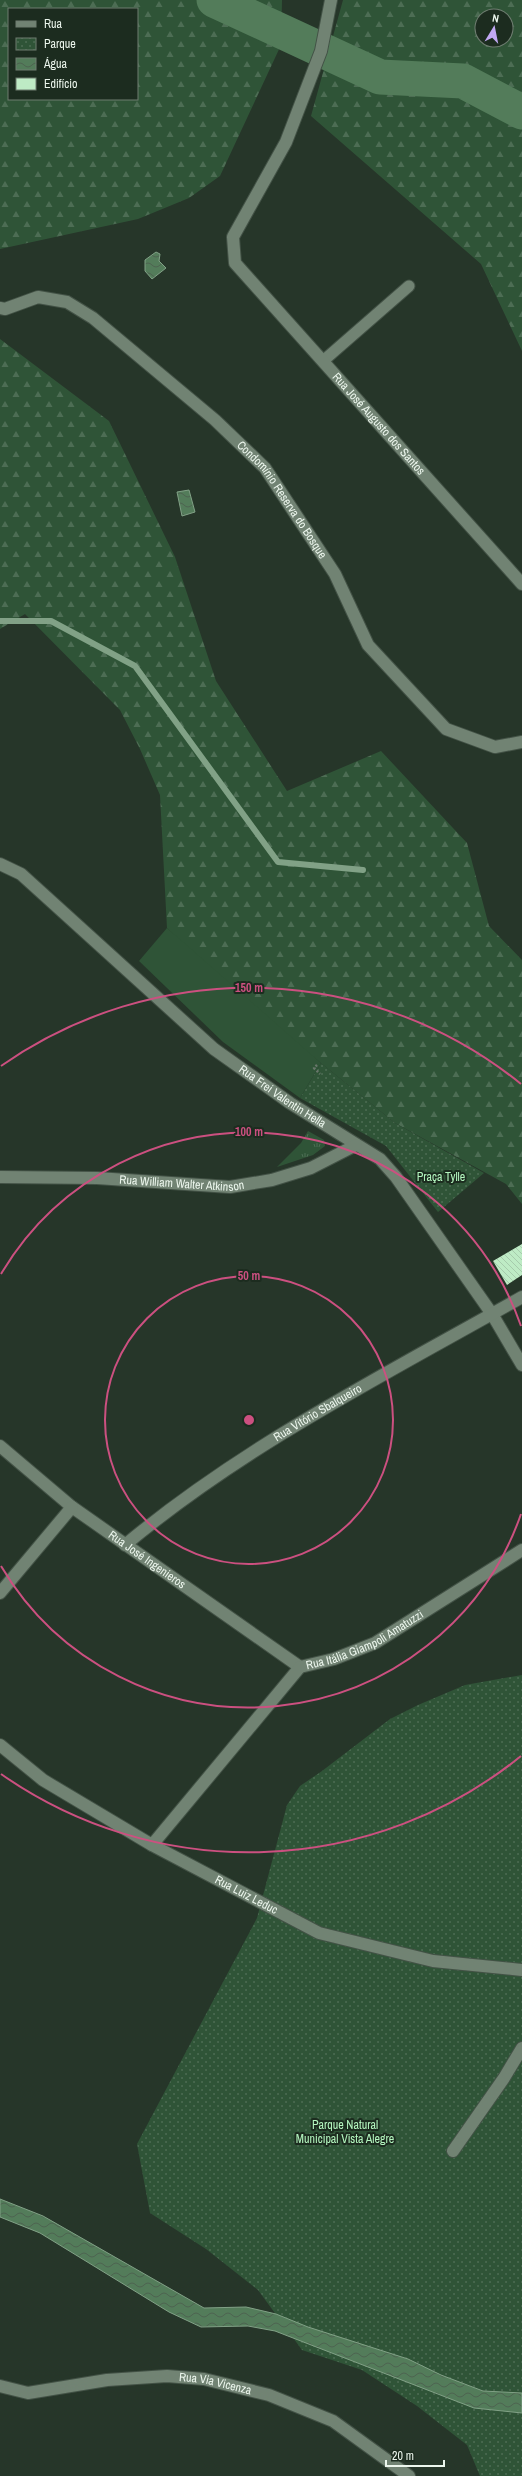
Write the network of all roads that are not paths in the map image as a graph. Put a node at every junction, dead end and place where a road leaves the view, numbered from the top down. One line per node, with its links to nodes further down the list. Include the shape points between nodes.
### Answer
1 (331, 0): 4 (street, Rua José Augusto dos Santos, via 321,51 286,142 233,237 235,263)
2 (409, 286): 4 (lane)
3 (0, 308): 6 (street, Condomínio Reserva do Bosque, via 5,309 38,297 67,302 93,318 215,420 265,468 335,574 368,645 446,729 495,747)
4 (323, 362): 5 (street, Rua José Augusto dos Santos)
5 (522, 584)
6 (522, 742)
7 (0, 864): 8 (street, Rua Frei Valentin Hella, via 21,874 214,1049 290,1103)
8 (356, 1145): 9 (street, Rua William Walter Atkinson, via 310,1168 272,1180 230,1187 97,1178); 11 (street, Rua Frei Valentin Hella, via 380,1159 396,1176)
9 (0, 1177)
10 (522, 1297): 11 (street, Rua Vitório Sbalqueiro)
11 (492, 1314): 12 (street, Rua Frei Valentin Hella); 15 (street, Rua Vitório Sbalqueiro, via 248,1454 159,1517)
12 (522, 1365)
13 (0, 1446): 14 (street, Rua José Ingenieros)
14 (72, 1506): 15 (street, Rua José Ingenieros); 17 (street)
15 (125, 1545): 18 (street, Rua José Ingenieros)
16 (522, 1550): 18 (street, Rua Itália Giampoli Amatuzzi, via 375,1643 334,1659)
17 (0, 1592)
18 (300, 1667): 20 (street, Rua Itália Giampoli Amatuzzi)
19 (0, 1745): 20 (street, Rua Luiz Leduc, via 43,1780)
20 (152, 1845): 21 (street, Rua Luiz Leduc, via 319,1933 433,1961)
21 (522, 1970)
22 (522, 2048): 23 (street)
23 (453, 2151)
24 (0, 2386): 25 (street, Rua Via Vicenza, via 28,2392 107,2380 167,2376 204,2380 269,2395 333,2421)
25 (409, 2476)

